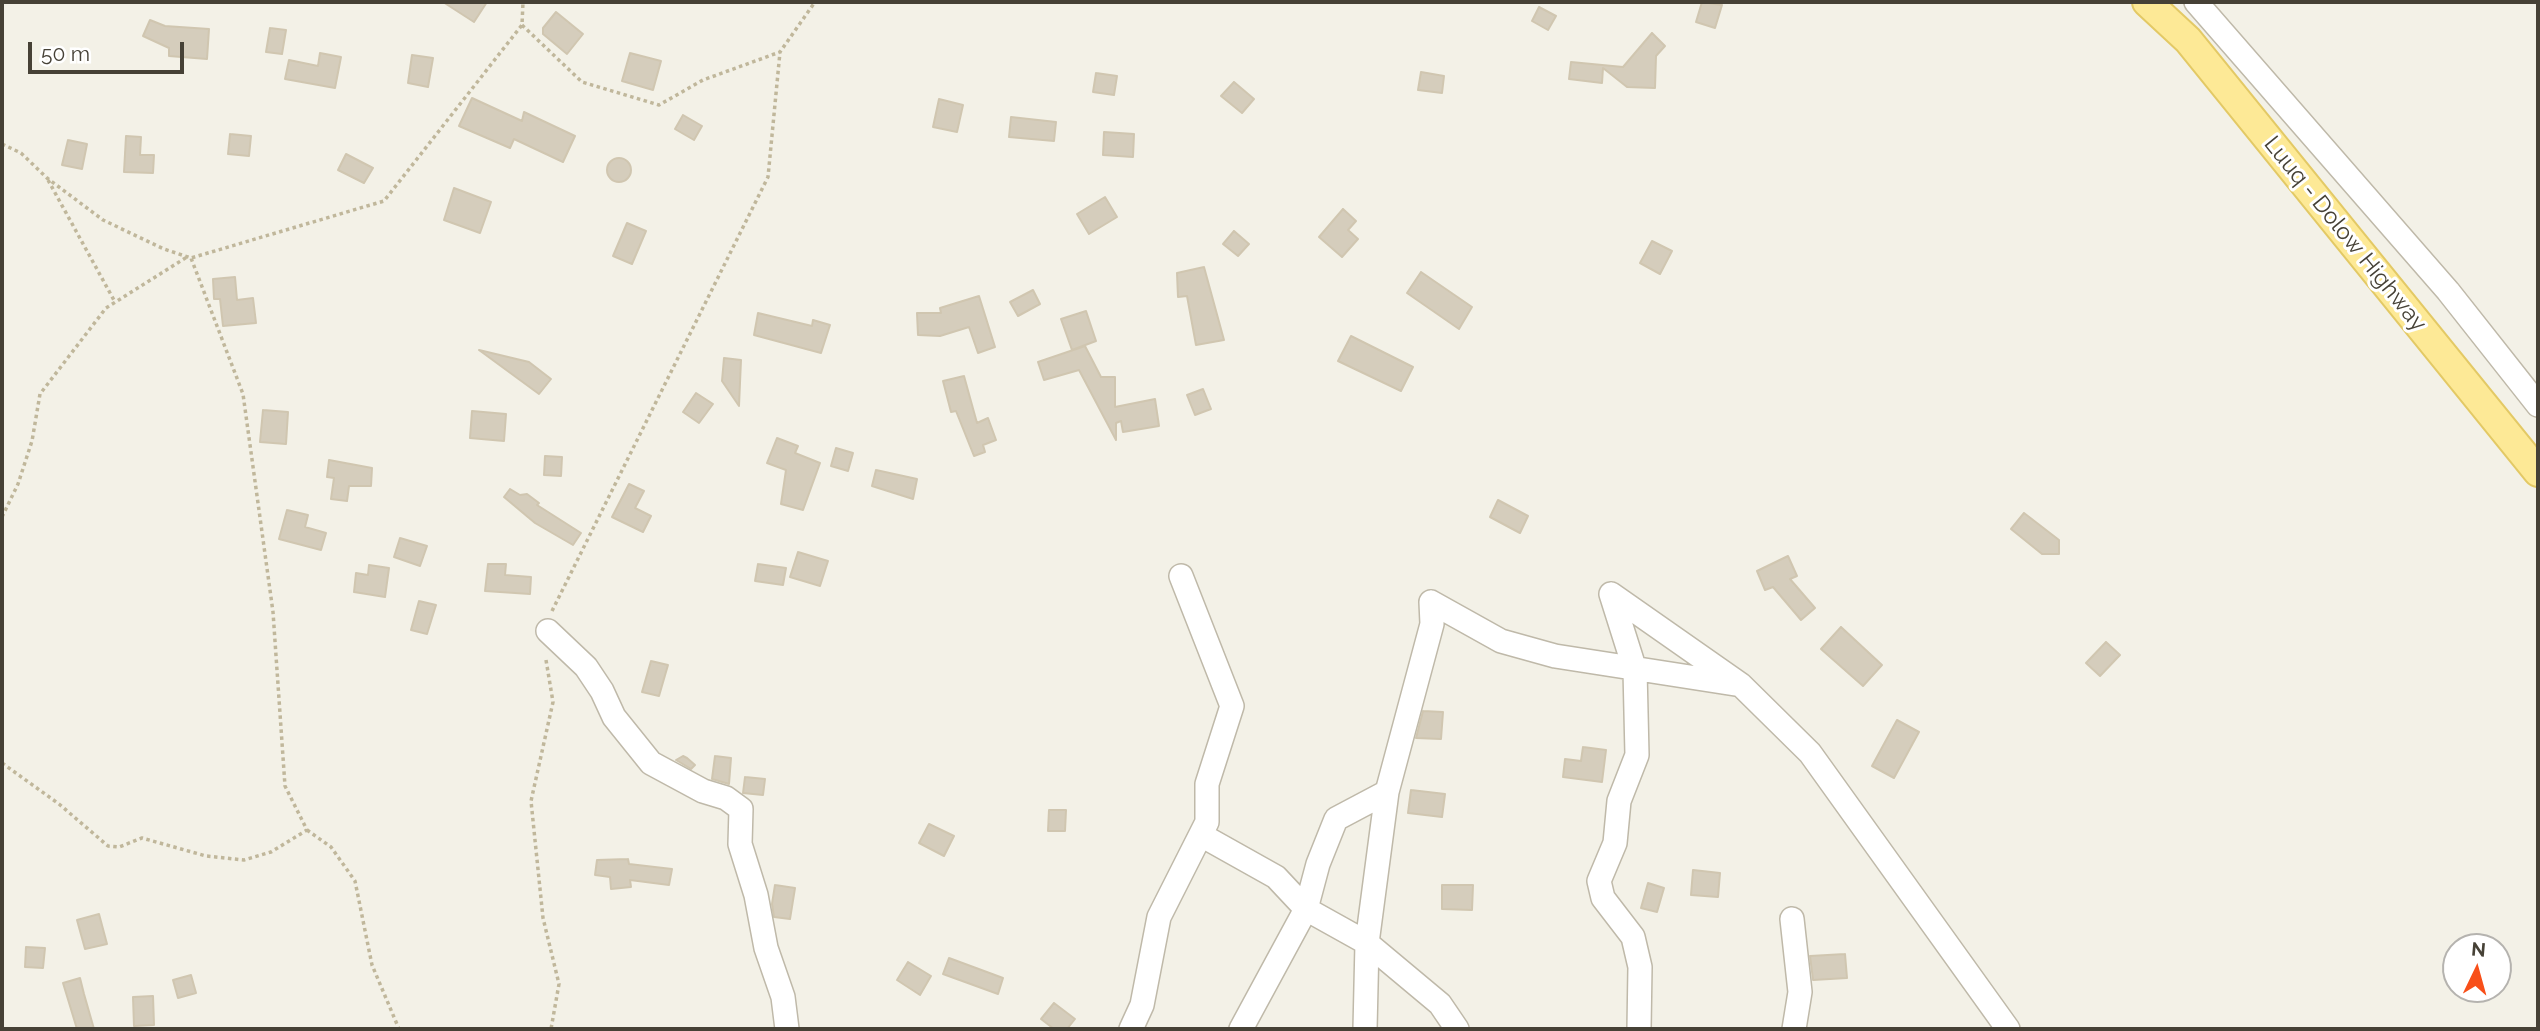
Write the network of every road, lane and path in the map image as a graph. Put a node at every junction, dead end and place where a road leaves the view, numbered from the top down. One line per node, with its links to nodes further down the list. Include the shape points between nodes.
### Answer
1 (523, 2): 5 (path)
2 (815, 2): 6 (path)
3 (2147, 2): 12 (main road, Luuq - Dolow Highway, via 2188,40)
4 (2196, 2): 11 (street, via 2440,281)
5 (522, 25): 6 (path, via 582,82 659,105 703,80); 9 (path, via 384,201)
6 (780, 52): 15 (path, via 768,177 552,607)
7 (2, 144): 8 (path, via 20,153)
8 (47, 178): 9 (path, via 103,220); 10 (path)
9 (189, 257): 10 (path); 20 (path, via 243,394 272,599 285,786)
10 (115, 303): 13 (path, via 106,308 40,394 32,441)
11 (2538, 405)
12 (2538, 472)
13 (2, 517)
14 (1181, 576): 21 (street, via 1232,706 1207,784 1207,822)
15 (548, 631): 26 (path, via 544,647 552,702 531,801 543,918 559,985); 27 (street, via 586,667 614,717 651,763 741,809 740,844 783,997)
16 (1634, 670): 17 (street); 17 (street, via 1611,594); 19 (street, via 1501,641 1430,601 1432,624); 32 (street, via 1637,755 1619,801 1615,843 1599,881 1603,898 1633,937 1640,967)
17 (1741, 685): 34 (street, via 1810,752)
18 (2, 763): 20 (path, via 108,846 142,838 206,856 244,860 271,852)
19 (1387, 792): 22 (street, via 1336,819); 24 (street)
20 (307, 830): 25 (path, via 331,846 355,881 372,965)
21 (1200, 835): 22 (street, via 1276,877); 28 (street, via 1159,916 1142,1005)
22 (1306, 909): 24 (street); 29 (street)
23 (1792, 919): 33 (street, via 1800,992)
24 (1367, 943): 30 (street); 31 (street, via 1440,1004)
25 (399, 1029)
26 (551, 1029)
27 (787, 1029)
28 (1131, 1029)
29 (1241, 1029)
30 (1365, 1029)
31 (1457, 1029)
32 (1639, 1029)
33 (1794, 1029)
34 (2008, 1029)

